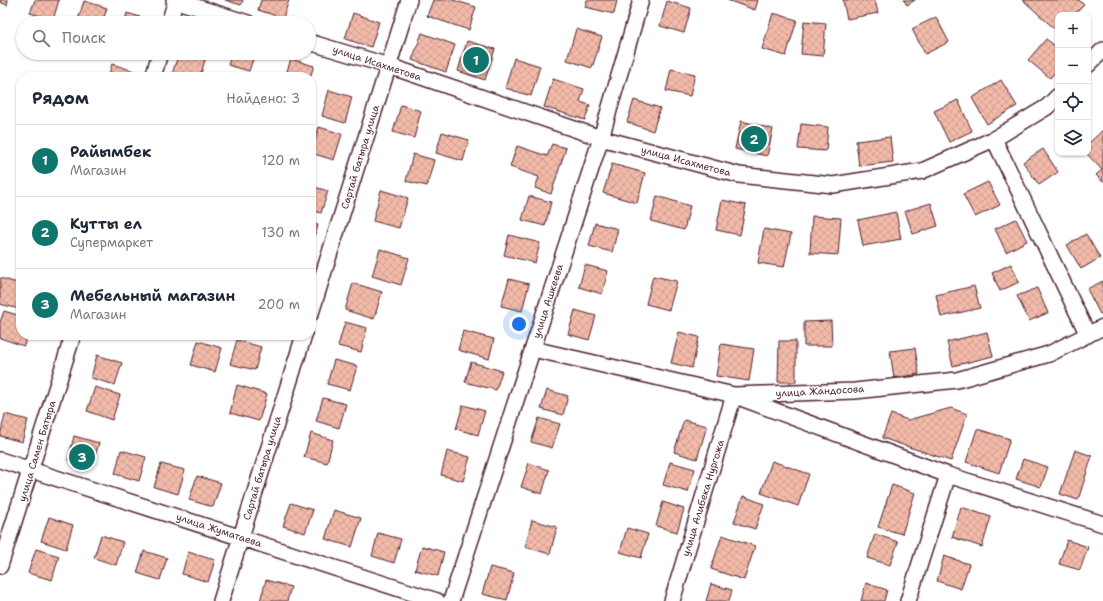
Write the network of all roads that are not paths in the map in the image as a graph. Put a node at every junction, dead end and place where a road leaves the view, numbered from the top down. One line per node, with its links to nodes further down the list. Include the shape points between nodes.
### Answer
1 (175, 0): 4 (street); 5 (street)
2 (409, 0): 10 (street, Сартай батыра улица)
3 (641, 0): 13 (street, улица Ашкеева)
4 (171, 16)
5 (226, 16)
6 (316, 44): 10 (street, улица Исахметова)
7 (1103, 50): 9 (street)
8 (158, 60): 11 (street)
9 (1091, 62)
10 (389, 66): 13 (street, улица Исахметова); 15 (street, Сартай батыра улица)
11 (154, 72)
12 (1055, 99): 14 (street, улица Исахметова, via 1047,107)
13 (601, 138): 14 (street, улица Исахметова, via 739,175 833,185 922,171); 20 (street, улица Ашкеева)
14 (994, 139): 17 (street)
15 (316, 297)
16 (1103, 326): 17 (street, улица Жандосова)
17 (1088, 335): 21 (street, улица Жандосова, via 1049,354 957,380 855,390)
18 (71, 340): 23 (street, улица Самен Батыра)
19 (302, 340): 26 (street, Сартай батыра улица)
20 (533, 349): 21 (street, улица Жандосова); 30 (street, улица Ашкеева)
21 (734, 395): 24 (street); 31 (street, улица Алибека Нургожа)
22 (0, 460): 23 (street, улица Жуматаева)
23 (31, 470): 26 (street, улица Жуматаева); 27 (street, улица Самен Батыра)
24 (948, 475): 25 (street); 32 (street)
25 (1103, 524)
26 (240, 537): 28 (street, Сартай батыра улица); 29 (street, улица Жуматаева)
27 (0, 566)
28 (221, 601)
29 (437, 601)
30 (451, 601)
31 (672, 601)
32 (908, 601)

